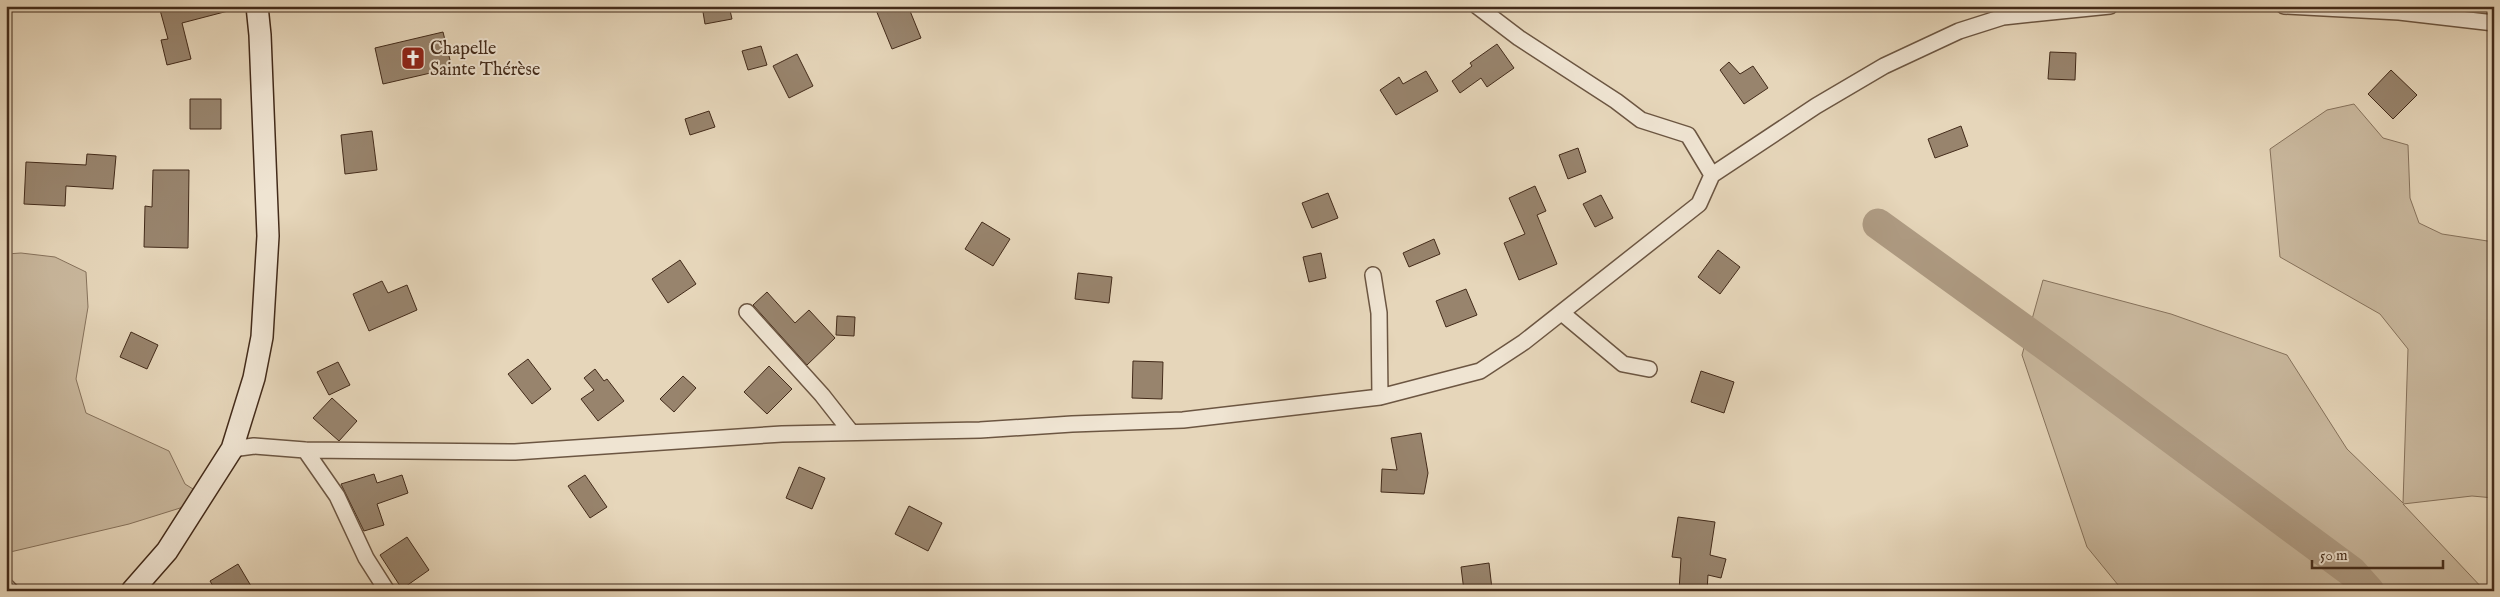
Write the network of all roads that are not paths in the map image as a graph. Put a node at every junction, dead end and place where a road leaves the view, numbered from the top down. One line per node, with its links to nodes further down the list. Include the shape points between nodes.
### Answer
1 (257, 6): 13 (main road, via 268,236 266,287 262,337)
2 (1477, 6): 6 (street, via 1641,120 1688,135)
3 (2110, 6): 6 (street, via 2003,17 1959,31 1884,66 1816,106)
4 (2284, 6): 5 (street, via 2399,12)
5 (2494, 23)
6 (1712, 176): 9 (street, via 1699,204)
7 (1374, 275): 11 (street, via 1379,313)
8 (747, 312): 12 (street)
9 (1562, 313): 10 (street, via 1624,364); 11 (street, via 1480,371)
10 (1649, 370)
11 (1380, 397): 12 (street, via 1183,420 980,430)
12 (851, 432): 14 (street, via 514,452)
13 (232, 449): 14 (street, via 254,446); 17 (main road, via 167,551)
14 (305, 450): 18 (street, via 337,496 366,558)
15 (6, 586): 16 (street)
16 (11, 591)
17 (132, 591)
18 (387, 591)

